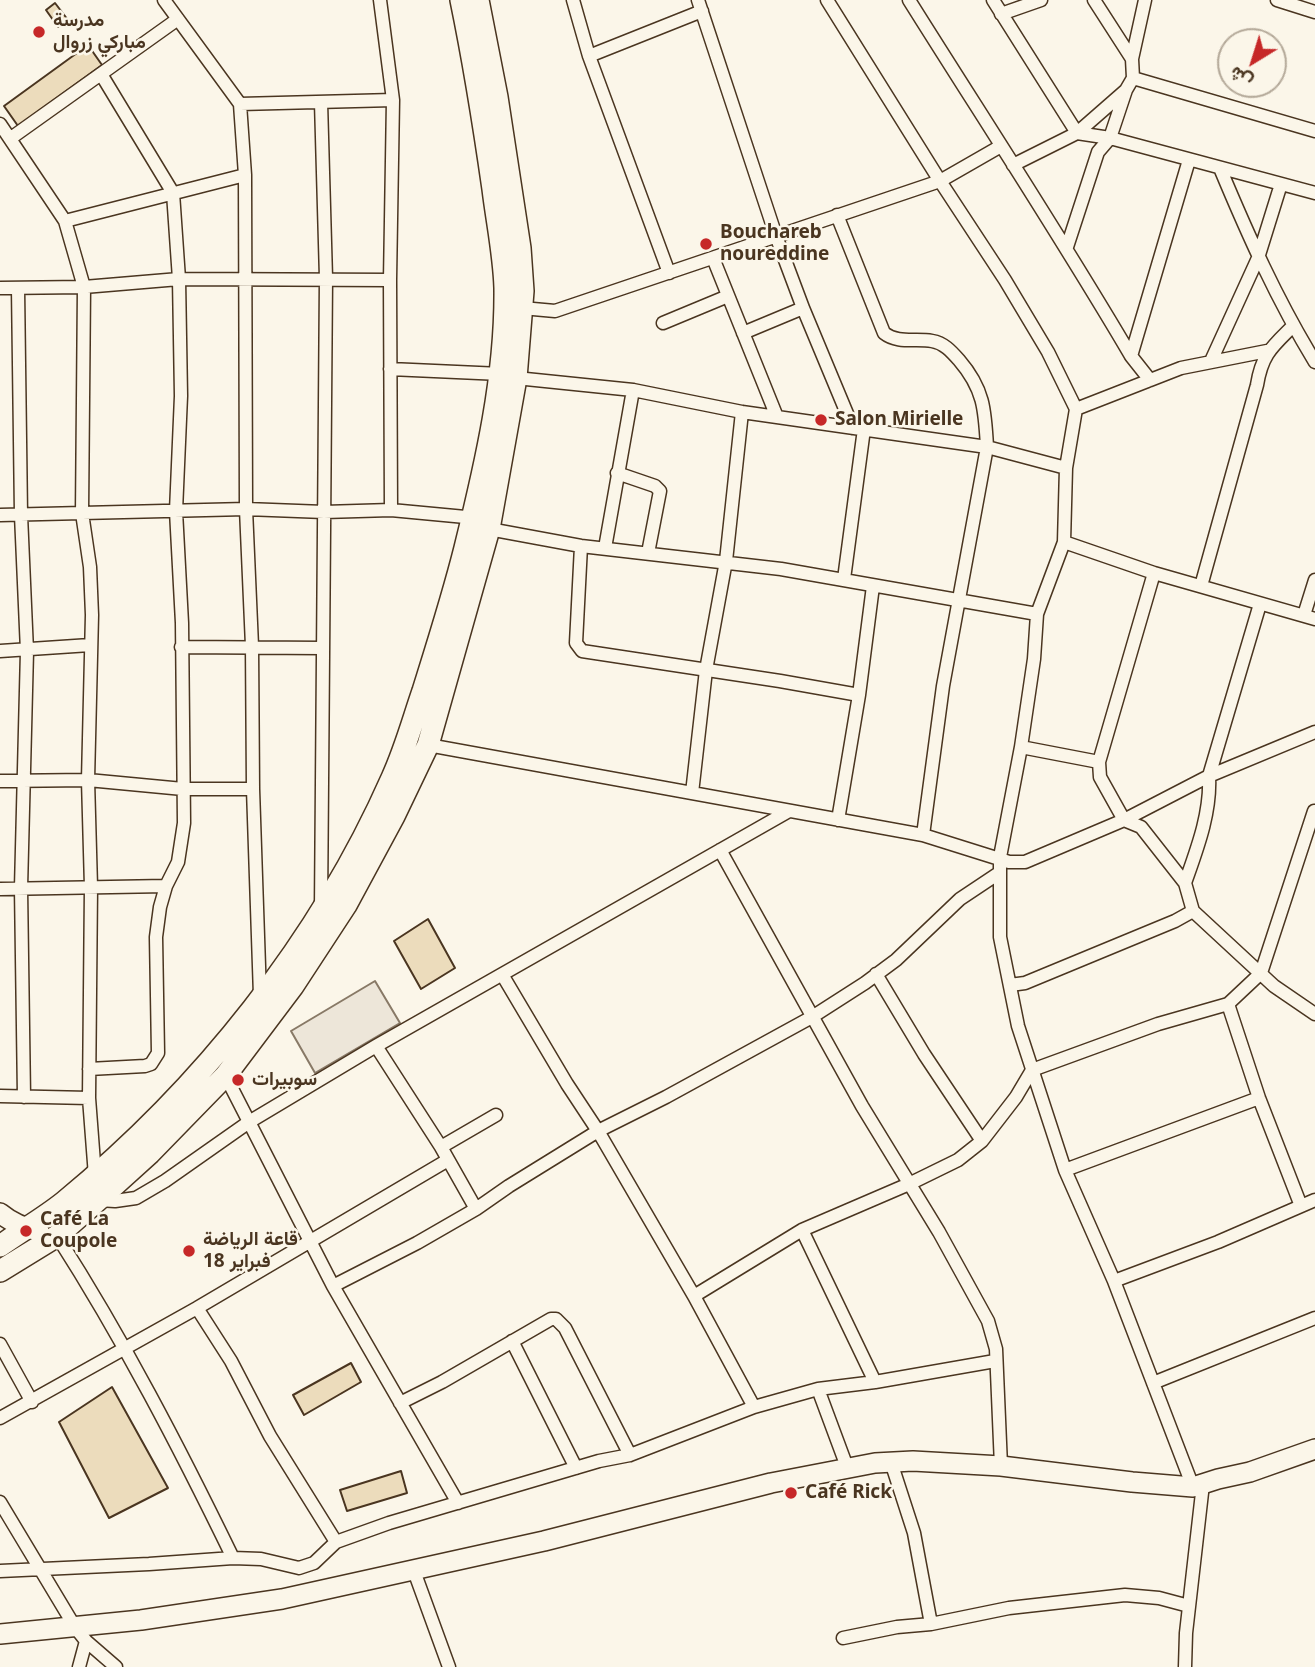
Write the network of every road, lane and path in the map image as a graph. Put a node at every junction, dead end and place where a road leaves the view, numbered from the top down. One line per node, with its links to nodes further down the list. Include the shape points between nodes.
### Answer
1 (164, 0): 16 (street)
2 (380, 0): 22 (street)
3 (461, 0): 64 (main road, via 477,76 504,274)
4 (478, 0): 54 (main road, via 520,248)
5 (573, 0): 17 (street)
6 (827, 0): 35 (street)
7 (909, 0): 30 (street)
8 (993, 0): 15 (street)
9 (1041, 0): 15 (street)
10 (1094, 0): 18 (street)
11 (1145, 0): 18 (street)
12 (1277, 0): 14 (street)
13 (700, 5): 17 (street); 41 (street)
14 (1315, 12)
15 (1001, 14): 27 (street)
16 (178, 19): 19 (street); 24 (street)
17 (589, 56): 45 (street)
18 (1132, 59): 20 (street)
19 (101, 74): 28 (street); 37 (street)
20 (1133, 78): 21 (street); 26 (street)
21 (1126, 90): 27 (street); 29 (street)
22 (393, 100): 23 (street); 49 (street)
23 (321, 102): 24 (street); 47 (street)
24 (240, 104): 34 (street)
25 (0, 124): 28 (street)
26 (1315, 131)
27 (1077, 133): 29 (street); 32 (street)
28 (11, 138): 40 (street)
29 (1110, 138): 31 (street); 42 (street, via 1098,152)
30 (1001, 146): 32 (street); 35 (street)
31 (1189, 160): 33 (street); 60 (street)
32 (1013, 165): 42 (street)
33 (1220, 168): 36 (street); 44 (street)
34 (245, 176): 37 (street); 46 (street)
35 (940, 181): 39 (street); 67 (street, via 1048,352)
36 (1281, 184): 38 (street); 44 (street)
37 (173, 193): 40 (street); 48 (street)
38 (1315, 193)
39 (837, 215): 41 (street); 71 (street, via 884,333 894,339 942,344 972,376 985,412)
40 (65, 222): 50 (street)
41 (776, 236): 43 (street); 55 (street)
42 (1067, 247): 60 (street)
43 (713, 258): 45 (street); 53 (street)
44 (1258, 258): 57 (street); 61 (street)
45 (669, 273): 54 (street, via 555,312)
46 (246, 277): 47 (street); 48 (street); 74 (street)
47 (326, 278): 49 (street); 77 (street)
48 (178, 279): 50 (street); 76 (street, via 181,396)
49 (390, 279): 63 (street)
50 (84, 287): 52 (street); 78 (street)
51 (0, 288): 52 (street)
52 (18, 288): 79 (street)
53 (728, 296): 56 (street); 58 (street)
54 (522, 308): 64 (main road)
55 (803, 308): 58 (street); 70 (street)
56 (663, 323)
57 (1293, 326): 59 (street); 62 (street)
58 (743, 333): 69 (street)
59 (1267, 351): 61 (street); 91 (street)
60 (1131, 356): 65 (street)
61 (1211, 361): 65 (street)
62 (1315, 362)
63 (390, 369): 64 (street); 75 (street)
64 (508, 376): 66 (street); 81 (main road)
65 (1150, 380): 67 (street)
66 (633, 390): 68 (street); 73 (street)
67 (1076, 409): 72 (street)
68 (742, 412): 69 (street); 86 (street)
69 (777, 417): 70 (street)
70 (859, 428): 71 (street); 88 (street)
71 (987, 447): 72 (street); 92 (street)
72 (1066, 468): 82 (street)
73 (617, 473): 84 (street); 85 (street, via 655,485 660,491)
74 (246, 509): 76 (street); 77 (street); 97 (street)
75 (391, 510): 77 (street); 81 (street)
76 (176, 511): 78 (street); 98 (street)
77 (324, 512): 99 (street)
78 (82, 513): 79 (street); 96 (street, via 90,567)
79 (21, 514): 80 (street); 101 (street)
80 (0, 515)
81 (484, 522): 83 (street); 105 (main road); 128 (main road, via 455,588 399,762)
82 (1064, 542): 87 (street); 94 (street)
83 (582, 546): 84 (street); 102 (street, via 578,648)
84 (605, 548): 85 (street)
85 (648, 552): 86 (street)
86 (726, 562): 88 (street); 102 (street)
87 (1154, 573): 91 (street); 107 (street)
88 (844, 579): 90 (street)
89 (1315, 580): 95 (street)
90 (873, 586): 92 (street); 103 (street)
91 (1201, 586): 93 (street)
92 (958, 600): 94 (street); 119 (street)
93 (1260, 604): 95 (street); 108 (street)
94 (1037, 614): 106 (street)
95 (1310, 617)
96 (90, 645): 101 (street); 109 (street)
97 (252, 646): 98 (street); 99 (street); 113 (street)
98 (181, 647): 112 (street)
99 (322, 648): 128 (street)
100 (0, 651): 101 (street)
101 (27, 651): 111 (street)
102 (706, 670): 103 (street); 114 (street)
103 (859, 695): 117 (street)
104 (1315, 732): 108 (street)
105 (428, 745): 114 (street); 139 (main road, via 346,905 293,986)
106 (1021, 747): 107 (street); 121 (street)
107 (1099, 762): 118 (street, via 1100,778)
108 (1209, 776): 118 (street); 123 (street, via 1210,794)
109 (88, 780): 111 (street); 112 (street); 125 (street)
110 (0, 781): 111 (street)
111 (25, 781): 126 (street)
112 (183, 789): 113 (street); 124 (street, via 183,843)
113 (253, 789): 134 (street)
114 (692, 793): 115 (street)
115 (789, 811): 117 (street); 120 (street)
116 (1314, 811): 130 (street)
117 (838, 820): 119 (street)
118 (1124, 820): 121 (street, via 1026,862); 123 (street, via 1141,827)
119 (923, 835): 121 (street)
120 (720, 850): 132 (street); 137 (street)
121 (1000, 857): 122 (street)
122 (999, 873): 131 (street, via 960,899); 133 (street, via 1000,937)
123 (1185, 883): 129 (street)
124 (166, 886): 125 (street); 140 (street, via 156,937 158,1053 145,1066)
125 (91, 887): 126 (street); 140 (street)
126 (21, 888): 127 (street); 143 (street)
127 (0, 889)
128 (321, 910): 134 (main road)
129 (1194, 911): 130 (street); 133 (street, via 1025,983)
130 (1261, 973): 135 (street); 136 (street)
131 (876, 974): 137 (street); 149 (street)
132 (503, 976): 138 (street); 148 (street)
133 (1010, 985): 141 (street)
134 (260, 1000): 139 (main road)
135 (1228, 1004): 141 (street); 145 (street)
136 (1315, 1014)
137 (812, 1017): 148 (street); 154 (street)
138 (376, 1046): 147 (street); 150 (street)
139 (219, 1066): 147 (street); 153 (main road); 155 (main road, via 150,1153)
140 (89, 1069): 144 (street)
141 (1032, 1070): 149 (street); 152 (street)
142 (0, 1097): 143 (street)
143 (24, 1097): 144 (street)
144 (89, 1098): 153 (street)
145 (1259, 1098): 152 (street); 157 (street)
146 (496, 1115): 150 (street)
147 (249, 1122): 155 (street, via 136,1198); 163 (street)
148 (598, 1131): 158 (street); 168 (street)
149 (982, 1141): 154 (street, via 958,1160)
150 (441, 1147): 151 (street)
151 (448, 1160): 158 (street); 163 (street)
152 (1065, 1170): 166 (street)
153 (95, 1176): 160 (main road)
154 (909, 1184): 161 (street); 174 (street, via 988,1321)
155 (98, 1200): 162 (main road)
156 (1315, 1200): 157 (street)
157 (1301, 1206): 166 (street)
158 (476, 1209): 167 (street)
159 (0, 1213): 160 (main road)
160 (25, 1228): 162 (main road); 164 (main road)
161 (802, 1230): 168 (street); 175 (street)
162 (57, 1236): 165 (main road); 173 (street)
163 (310, 1242): 167 (street); 169 (street)
164 (0, 1246)
165 (0, 1271)
166 (1114, 1281): 176 (street)
167 (333, 1286): 179 (street)
168 (694, 1296): 180 (street)
169 (197, 1308): 173 (street); 191 (street)
170 (1315, 1318): 176 (street)
171 (513, 1341): 179 (street); 183 (street, via 551,1319 561,1323); 187 (street)
172 (0, 1344): 178 (street)
173 (125, 1347): 178 (street); 192 (street)
174 (995, 1361): 175 (street); 185 (street)
175 (875, 1382): 177 (street)
176 (1153, 1383): 188 (street)
177 (818, 1389): 180 (street); 186 (street)
178 (32, 1402): 181 (street)
179 (400, 1403): 190 (street)
180 (754, 1407): 183 (street)
181 (0, 1418)
182 (1315, 1449): 188 (main road)
183 (629, 1455): 187 (street)
184 (891, 1462): 185 (main road); 186 (main road); 197 (street, via 914,1533)
185 (1001, 1466): 188 (main road)
186 (847, 1467): 195 (main road)
187 (576, 1468): 190 (street)
188 (1198, 1485): 196 (street)
189 (0, 1502): 193 (street)
190 (458, 1503): 191 (street)
191 (336, 1542): 192 (street, via 314,1563 299,1568)
192 (233, 1558): 193 (street)
193 (40, 1567): 194 (street); 199 (street)
194 (0, 1570)
195 (414, 1571): 199 (main road); 203 (street)
196 (1189, 1606): 197 (street, via 1125,1595 1009,1608); 204 (street)
197 (931, 1624): 200 (street)
198 (0, 1634): 199 (main road)
199 (81, 1634): 201 (street); 202 (street)
200 (843, 1638)
201 (79, 1667)
202 (116, 1667)
203 (449, 1667)
204 (1185, 1667)

